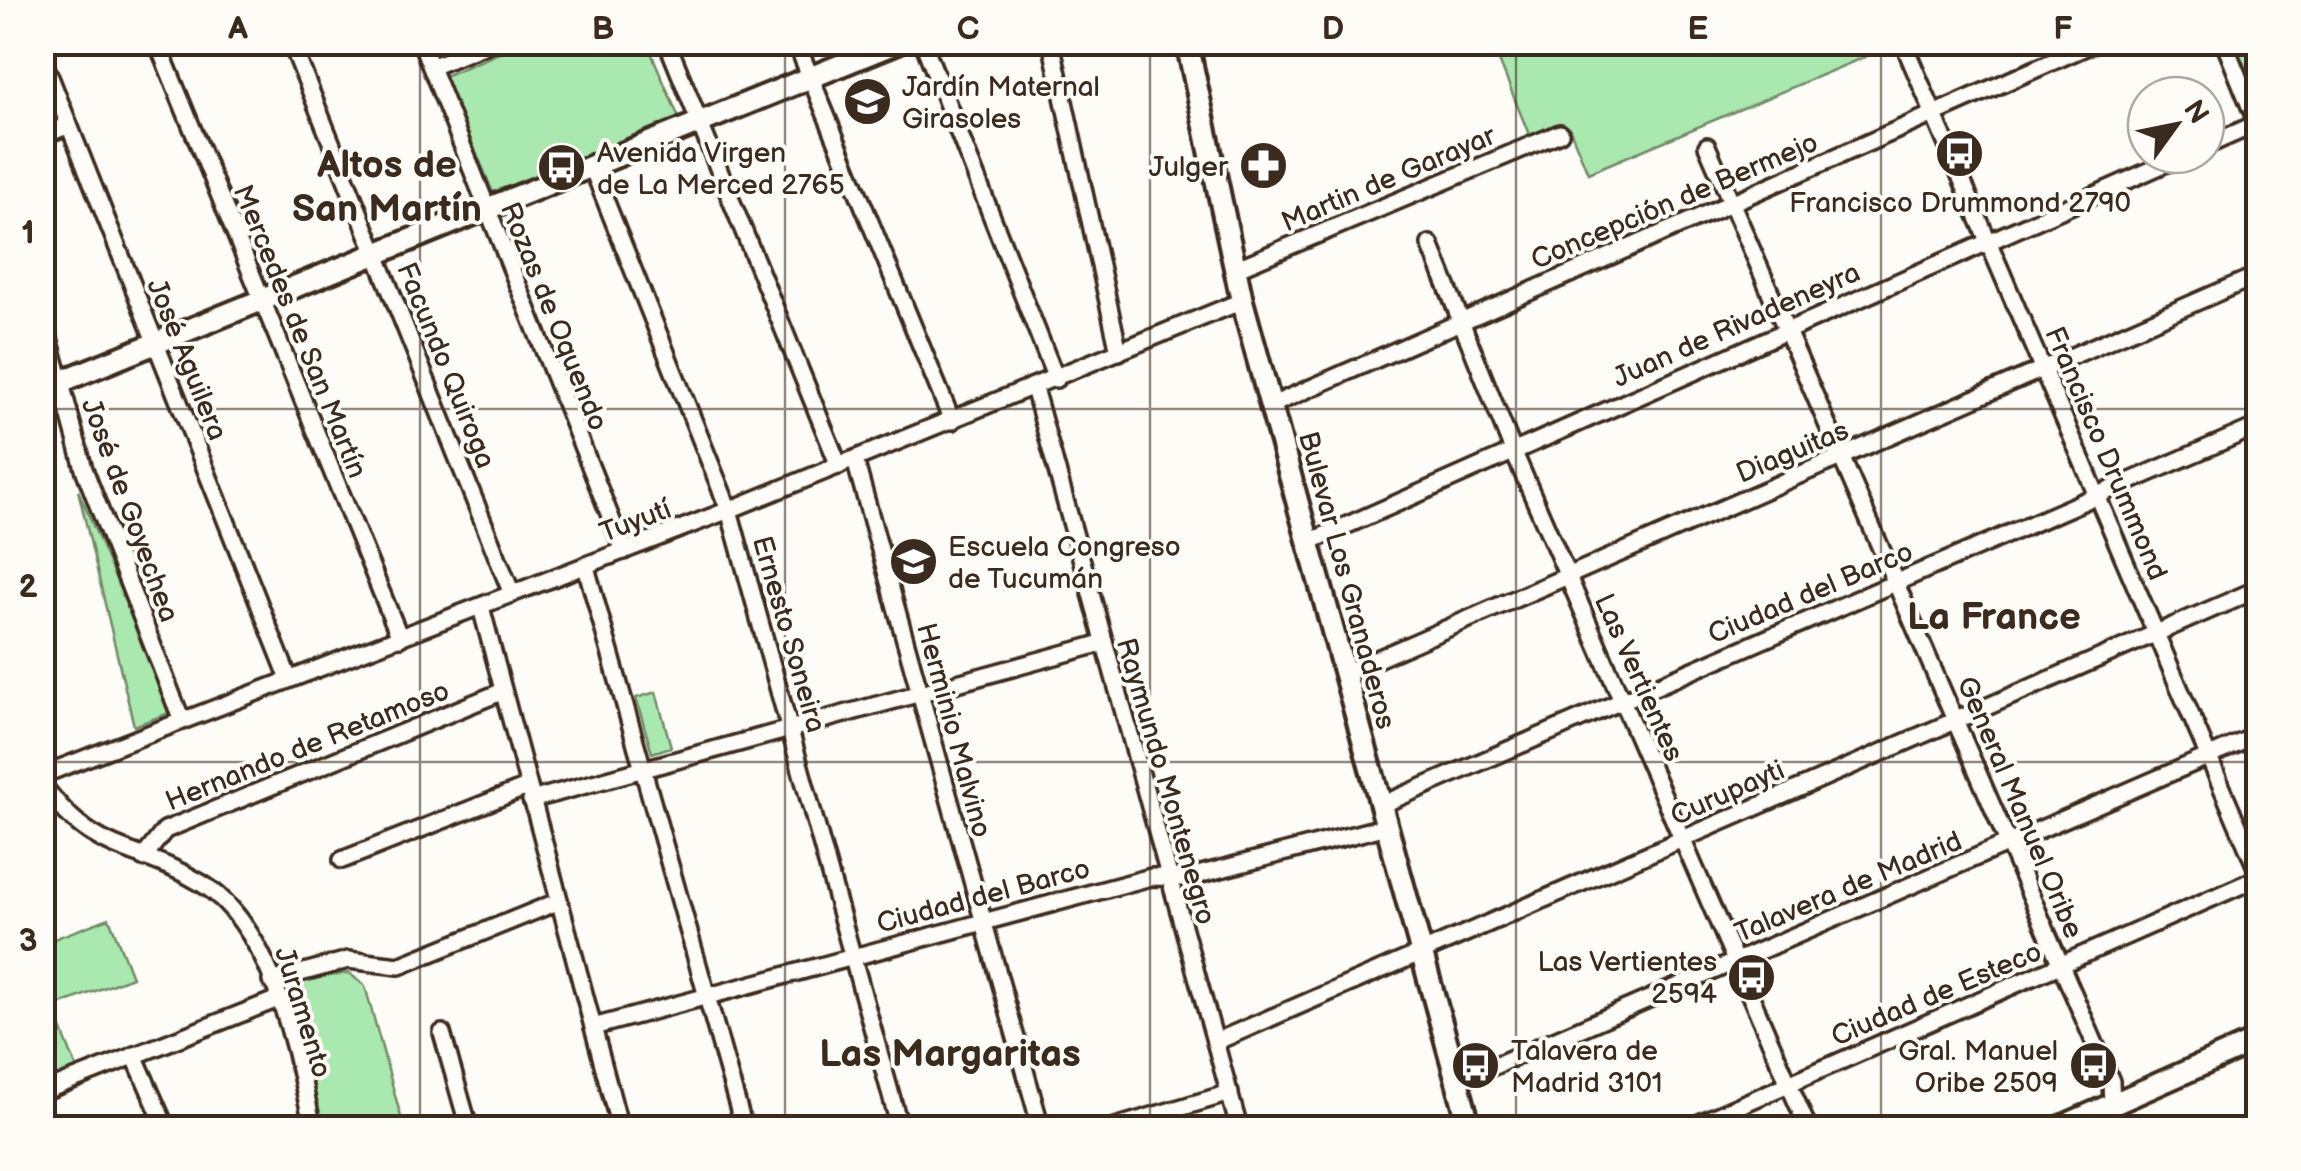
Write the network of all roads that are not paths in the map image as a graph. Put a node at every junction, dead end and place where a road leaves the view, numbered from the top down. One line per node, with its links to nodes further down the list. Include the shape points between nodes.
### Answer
1 (157, 42): 35 (street, Mercedes de San Martín)
2 (291, 42): 31 (street, Facundo Quiroga)
3 (421, 42): 15 (street, Rozas de Oquendo)
4 (493, 42): 15 (street)
5 (667, 42): 20 (street, Herminio Malvino)
6 (796, 42): 16 (street)
7 (898, 42): 16 (main road)
8 (922, 42): 42 (street)
9 (1050, 42): 40 (street)
10 (1188, 42): 32 (main road, Bulevar Los Granaderos)
11 (2097, 42): 17 (street, Concepción de Bermejo)
12 (2224, 42): 18 (street)
13 (1908, 54): 17 (street, Francisco Drummond)
14 (42, 57): 19 (street, José Aguilera)
15 (431, 67): 28 (street, Rozas de Oquendo)
16 (810, 79): 20 (main road); 46 (street)
17 (1934, 114): 27 (street, Concepción de Bermejo); 29 (street, Francisco Drummond)
18 (2258, 124): 23 (street)
19 (69, 125): 22 (street); 39 (street, José Aguilera)
20 (699, 125): 25 (main road); 50 (street, Herminio Malvino)
21 (1560, 132): 32 (street, Martin de Garayar)
22 (42, 136)
23 (2226, 138)
24 (1707, 146): 27 (street, General Manuel Oribe)
25 (592, 167): 28 (main road); 52 (street, Ernesto Soneira)
26 (2139, 175): 29 (street, Juan de Rivadeneyra)
27 (1730, 202): 37 (street, Concepción de Bermejo); 38 (street, General Manuel Oribe)
28 (485, 211): 31 (main road); 54 (street, Rozas de Oquendo)
29 (1988, 241): 38 (street, Juan de Rivadeneyra); 41 (street, Francisco Drummond)
30 (1430, 244): 37 (street, Las Vertientes)
31 (377, 256): 35 (main road); 59 (street, Facundo Quiroga)
32 (1234, 269): 34 (main road, Bulevar Los Granaderos)
33 (2258, 275): 41 (street, Diaguitas)
34 (1242, 301): 40 (street, Tuyutí); 45 (main road, Bulevar Los Granaderos)
35 (260, 302): 39 (main road); 62 (street, Mercedes de San Martín)
36 (42, 312): 43 (street, José de Goyechea)
37 (1460, 320): 45 (street, Concepción de Bermejo); 48 (street, Las Vertientes)
38 (1786, 329): 48 (street, Juan de Rivadeneyra); 49 (street, General Manuel Oribe)
39 (154, 344): 43 (main road); 65 (street, José Aguilera)
40 (1119, 352): 42 (street, Tuyutí)
41 (2044, 369): 49 (street, Diaguitas); 51 (street, Francisco Drummond)
42 (1056, 379): 44 (street, Tuyutí)
43 (51, 383): 70 (street, José de Goyechea)
44 (1034, 388): 46 (street, Tuyutí); 63 (street, Raymundo Montenegro)
45 (1272, 405): 53 (main road, Bulevar Los Granaderos)
46 (952, 421): 50 (street, Tuyutí)
47 (2258, 426): 51 (street, Ciudad del Barco)
48 (1512, 448): 53 (street, Juan de Rivadeneyra); 56 (street, Las Vertientes)
49 (1842, 456): 56 (street, Diaguitas); 57 (street, General Manuel Oribe)
50 (847, 463): 52 (street, Tuyutí); 67 (street, Herminio Malvino)
51 (2097, 496): 57 (street, Ciudad del Barco); 61 (street, Francisco Drummond)
52 (730, 510): 54 (street, Tuyutí); 71 (street, Ernesto Soneira)
53 (1308, 542): 64 (main road, Bulevar Los Granaderos)
54 (624, 552): 55 (street, Tuyutí)
55 (586, 567): 59 (street, Tuyutí); 74 (street)
56 (1568, 575): 64 (street, Diaguitas); 68 (street, Las Vertientes)
57 (1896, 582): 68 (street, Ciudad del Barco); 69 (street, General Manuel Oribe)
58 (2258, 589): 61 (street, Curupayti)
59 (512, 594): 60 (street, Tuyutí)
60 (481, 607): 62 (street, Tuyutí); 66 (street)
61 (2157, 633): 69 (street, Curupayti); 73 (street, Francisco Drummond)
62 (400, 638): 65 (street, Tuyutí)
63 (1102, 642): 67 (street); 85 (street, Raymundo Montenegro)
64 (1345, 674): 78 (main road, Bulevar Los Granaderos)
65 (288, 679): 70 (street, Tuyutí)
66 (501, 692): 77 (street); 82 (street, Hernando de Retamoso, via 165,830)
67 (920, 693): 71 (street); 87 (street, Herminio Malvino)
68 (1624, 700): 78 (street, Ciudad del Barco); 80 (street, Las Vertientes)
69 (1957, 720): 80 (street, Curupayti); 81 (street, General Manuel Oribe)
70 (182, 721): 75 (street, Tuyutí)
71 (790, 728): 74 (street); 89 (street, Ernesto Soneira)
72 (2258, 735): 73 (street, Talavera de Madrid)
73 (2210, 756): 81 (street, Talavera de Madrid); 84 (street, Francisco Drummond)
74 (643, 769): 77 (street); 93 (street)
75 (42, 776)
76 (42, 784): 82 (street, Juramento, via 85,833)
77 (529, 793): 83 (street); 86 (street)
78 (1381, 805): 79 (main road, Bulevar Los Granaderos)
79 (1387, 826): 85 (street, Ciudad del Barco, via 1186,878); 88 (main road, Bulevar Los Granaderos)
80 (1684, 838): 88 (street, Curupayti); 90 (street, Las Vertientes)
81 (2009, 844): 90 (street, Talavera de Madrid); 91 (street, General Manuel Oribe)
82 (143, 858): 92 (street, Juramento, via 202,884 233,909 261,950)
83 (342, 860)
84 (2258, 875): 91 (street, Ciudad de Esteco)
85 (1168, 876): 87 (street, Ciudad del Barco); 98 (street, Raymundo Montenegro)
86 (557, 902): 92 (street, via 399,966 348,960); 95 (street)
87 (981, 920): 89 (street, Ciudad del Barco); 111 (street, Herminio Malvino)
88 (1421, 954): 98 (street, Curupayti); 100 (main road, Bulevar Los Granaderos)
89 (853, 956): 93 (street, Ciudad del Barco); 110 (street, Ernesto Soneira)
90 (1734, 961): 100 (street, Talavera de Madrid); 101 (street, Las Vertientes)
91 (2062, 966): 101 (street, Ciudad de Esteco); 104 (street, General Manuel Oribe)
92 (271, 981): 94 (street, Juramento)
93 (707, 997): 95 (street, Ciudad del Barco); 109 (street)
94 (278, 999): 99 (street); 106 (street, Juramento)
95 (593, 1027): 108 (street)
96 (442, 1033): 107 (street)
97 (2258, 1040): 104 (main road)
98 (1215, 1042): 103 (street, Raymundo Montenegro)
99 (134, 1056): 102 (street); 105 (street)
100 (1457, 1082): 114 (main road, Bulevar Los Granaderos)
101 (1788, 1084): 115 (street, Ciudad de Esteco); 116 (street, Las Vertientes)
102 (42, 1092)
103 (1230, 1093): 112 (street); 113 (street, Raymundo Montenegro)
104 (2115, 1105): 117 (main road); 118 (street)
105 (166, 1128)
106 (313, 1128)
107 (469, 1128)
108 (620, 1128)
109 (744, 1128)
110 (900, 1128)
111 (1041, 1128)
112 (1112, 1128)
113 (1240, 1128)
114 (1470, 1128)
115 (1688, 1128)
116 (1808, 1128)
117 (2059, 1128)
118 (2113, 1128)

